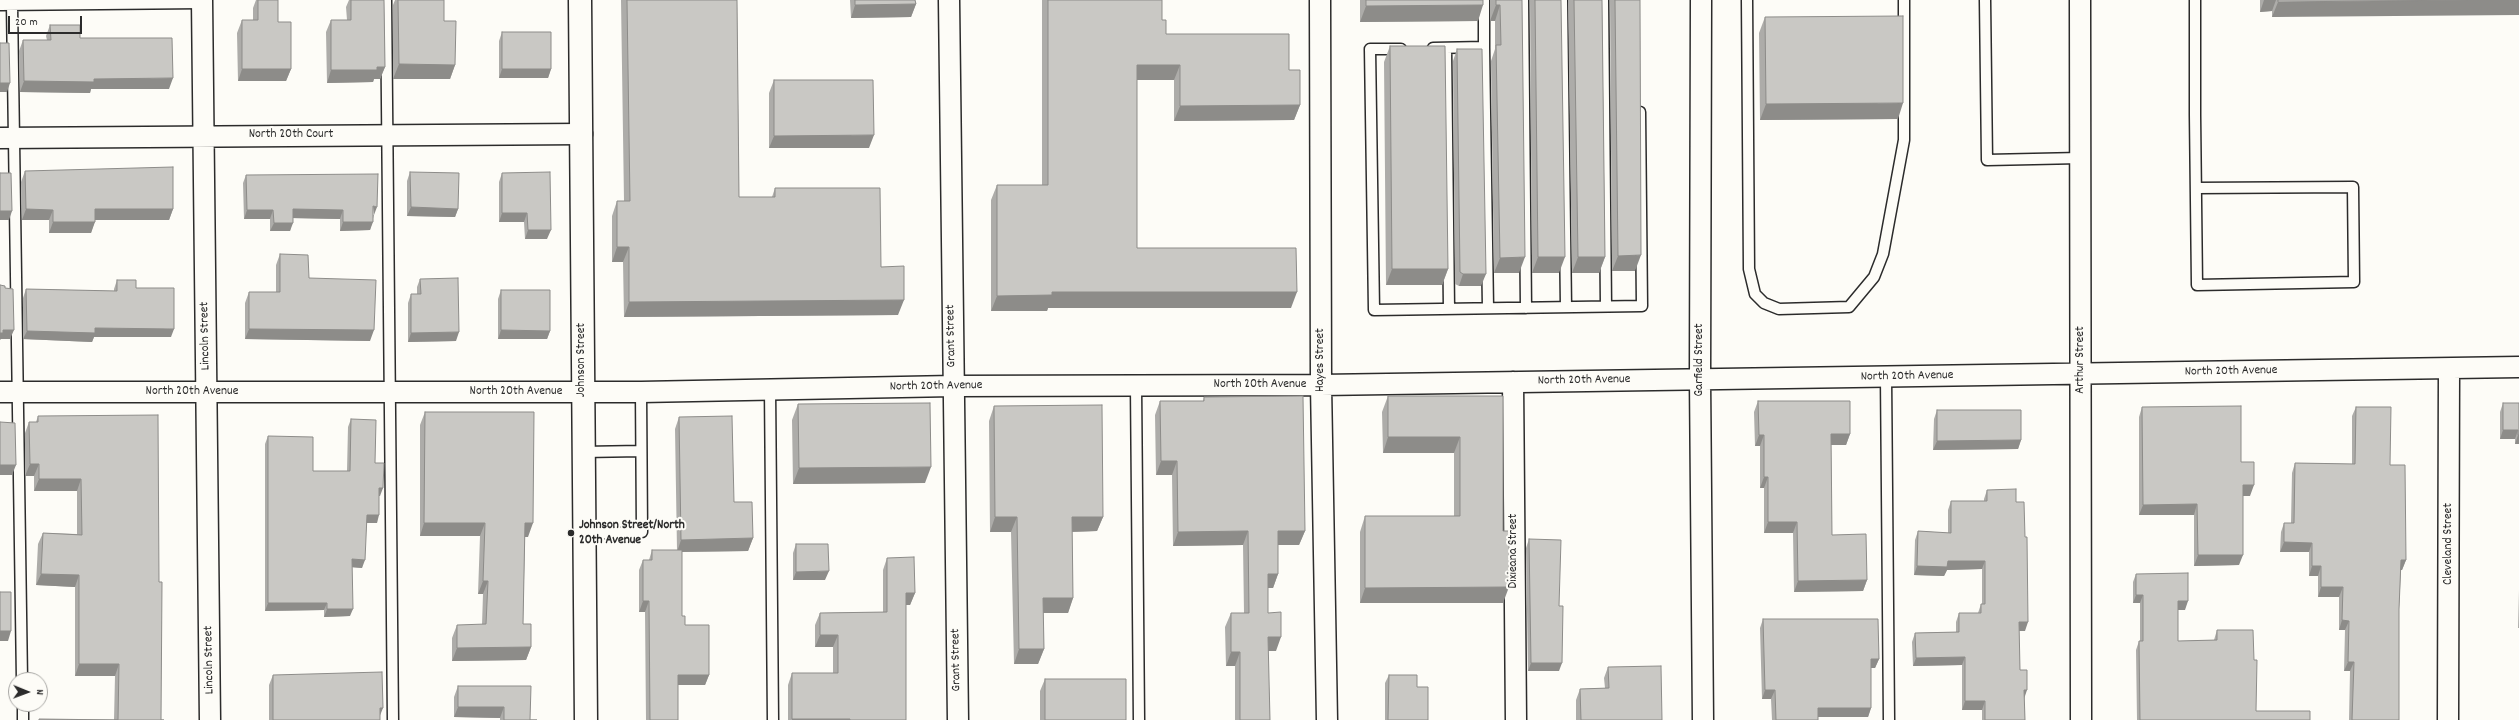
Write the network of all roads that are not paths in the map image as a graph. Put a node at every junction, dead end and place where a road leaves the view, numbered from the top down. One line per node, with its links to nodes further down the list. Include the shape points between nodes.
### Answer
1 (386, 0): 23 (lane)
2 (580, 0): 24 (street, Johnson Street)
3 (949, 0): 41 (street, Grant Street)
4 (1320, 0): 40 (street, Hayes Street)
5 (1484, 0): 18 (lane)
6 (1523, 0): 32 (lane)
7 (1562, 0): 30 (lane)
8 (1603, 0): 29 (lane)
9 (1701, 0): 38 (street, Garfield Street)
10 (1747, 0): 11 (lane, via 1749,268 1755,294 1764,303 1779,309 1849,307 1874,277 1883,254 1904,140)
11 (1904, 0)
12 (1985, 0): 27 (lane, via 1987,160)
13 (2080, 0): 27 (street, Arthur Street)
14 (2194, 0): 28 (lane)
15 (202, 1): 17 (lane); 25 (street, Lincoln Street)
16 (0, 5): 17 (lane)
17 (12, 5): 26 (lane)
18 (1484, 47): 21 (lane); 31 (lane)
19 (1408, 48): 33 (lane, via 1370,49 1374,310)
20 (1423, 48): 21 (lane)
21 (1446, 48): 33 (lane)
22 (1640, 102): 29 (lane, via 1642,306)
23 (387, 134): 24 (street, North 20th Court); 25 (street, North 20th Court); 46 (lane)
24 (582, 134): 47 (street, Johnson Street)
25 (203, 135): 26 (street, North 20th Court); 45 (street, Lincoln Street)
26 (6, 137): 44 (lane)
27 (2080, 158): 36 (street, Arthur Street)
28 (2196, 188): 28 (lane, via 2197,285 2354,282 2353,187)
29 (1606, 306): 30 (lane)
30 (1566, 307): 32 (lane)
31 (1488, 308): 32 (lane); 33 (lane)
32 (1526, 308)
33 (1449, 309)
34 (2519, 367): 35 (street, North 20th Avenue)
35 (2449, 369): 36 (street, North 20th Avenue); 64 (street, Cleveland Street)
36 (2081, 374): 37 (street, North 20th Avenue); 63 (street, Arthur Street)
37 (1886, 377): 38 (street, North 20th Avenue); 62 (lane)
38 (1700, 379): 39 (street, North 20th Avenue); 61 (street, Garfield Street)
39 (1513, 382): 40 (street, North 20th Avenue); 60 (street, Dixieana Street)
40 (1321, 385): 42 (street, North 20th Avenue); 59 (street, Hayes Street)
41 (953, 386): 42 (street, North 20th Avenue); 43 (street, North 20th Avenue); 57 (street, Grant Street)
42 (1136, 386): 58 (lane)
43 (770, 390): 48 (street, North 20th Avenue); 56 (lane)
44 (8, 392): 45 (street, North 20th Avenue); 52 (lane)
45 (207, 392): 46 (street, North 20th Avenue); 53 (street, Lincoln Street)
46 (389, 392): 47 (street, North 20th Avenue); 54 (lane)
47 (582, 392): 48 (street, North 20th Avenue); 50 (street, Johnson Street)
48 (641, 392): 49 (lane)
49 (641, 451): 50 (lane); 51 (lane, via 642,532)
50 (583, 452): 51 (street, Johnson Street)
51 (583, 534): 55 (street, Johnson Street)
52 (22, 672)
53 (210, 720)
54 (393, 720)
55 (586, 720)
56 (772, 720)
57 (958, 720)
58 (1139, 720)
59 (1327, 720)
60 (1516, 720)
61 (1703, 720)
62 (1890, 720)
63 (2081, 720)
64 (2448, 720)

